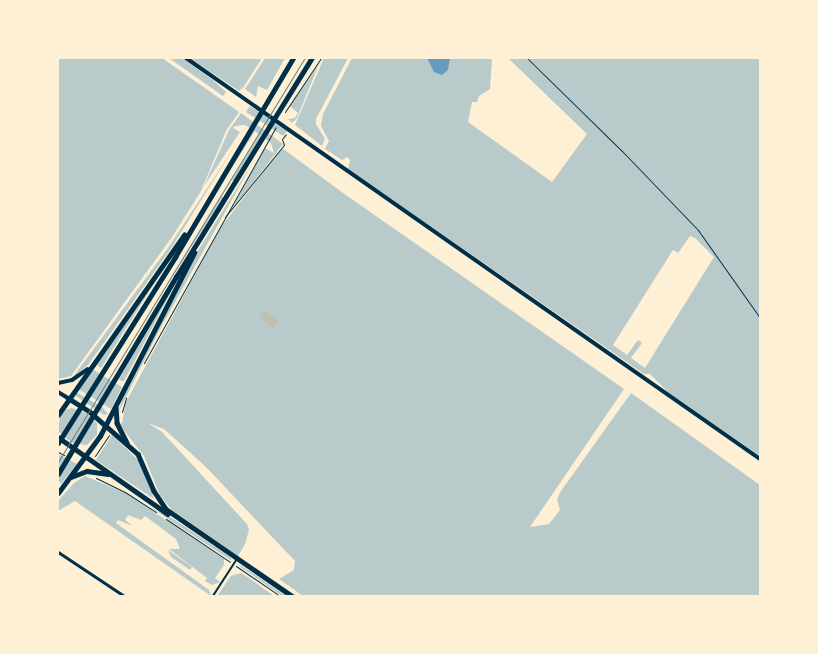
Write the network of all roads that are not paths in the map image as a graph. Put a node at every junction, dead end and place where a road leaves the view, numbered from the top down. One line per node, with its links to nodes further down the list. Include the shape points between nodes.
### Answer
1 (186, 58): 17 (street)
2 (293, 58): 4 (main road)
3 (312, 58): 5 (main road, via 266,139)
4 (194, 221): 6 (main road); 14 (main road, via 146,304)
5 (200, 240): 10 (main road); 18 (main road)
6 (88, 369): 7 (street, via 72,380); 9 (main road)
7 (58, 383)
8 (58, 392): 9 (street)
9 (68, 398): 11 (main road); 12 (main road)
10 (118, 400): 12 (main road); 15 (main road, via 116,420)
11 (58, 415)
12 (106, 425): 15 (main road); 16 (main road)
13 (58, 437): 16 (main road)
14 (58, 443)
15 (129, 446): 22 (main road, via 143,461 162,505)
16 (86, 456): 19 (main road); 20 (main road)
17 (760, 459)
18 (58, 474)
19 (113, 476): 20 (main road, via 90,470); 22 (main road)
20 (68, 479): 21 (main road)
21 (58, 493)
22 (177, 518): 24 (main road)
23 (58, 552): 25 (street)
24 (237, 559): 26 (lane); 27 (main road)
25 (124, 596)
26 (213, 596)
27 (292, 596)

